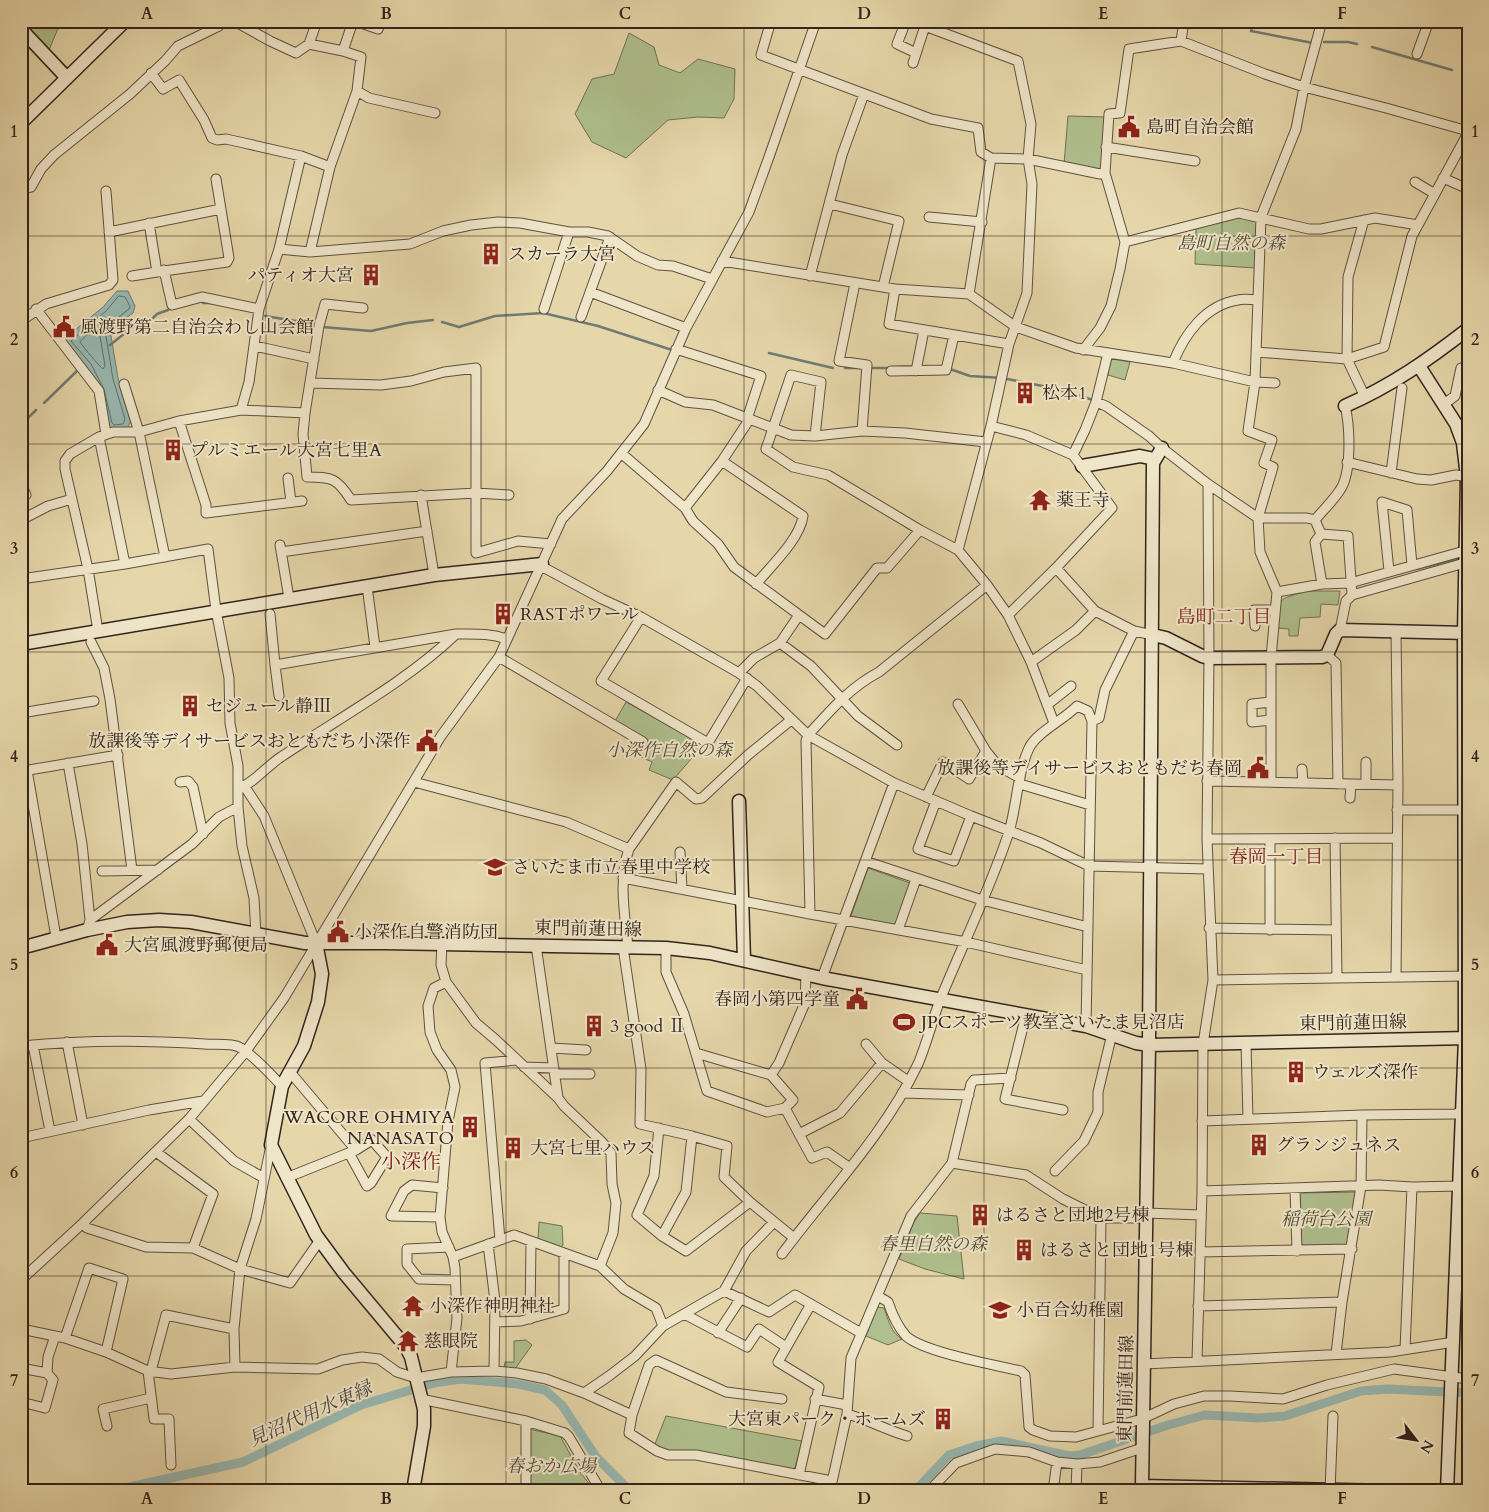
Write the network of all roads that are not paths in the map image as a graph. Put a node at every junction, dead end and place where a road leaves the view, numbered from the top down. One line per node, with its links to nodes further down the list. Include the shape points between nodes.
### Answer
1 (125, 21): 24 (street)
2 (222, 21): 23 (street, via 219,26 178,46)
3 (234, 21): 17 (street, via 296,53)
4 (317, 21): 17 (street)
5 (354, 21): 6 (street, via 378,29); 18 (street)
6 (382, 21)
7 (771, 21): 22 (street, via 760,55)
8 (816, 21): 22 (street)
9 (906, 21): 19 (street, via 897,44)
10 (1184, 21): 16 (street)
11 (1303, 21): 13 (street)
12 (1429, 21): 20 (street)
13 (1321, 23): 25 (street)
14 (926, 24): 19 (street); 34 (street, via 1018,61 1031,124)
15 (21, 29): 24 (street)
16 (1181, 41): 25 (street); 31 (street, via 1129,49 1120,113 1109,114)
17 (309, 44): 18 (street)
18 (343, 51): 26 (street, via 361,57)
19 (916, 53): 21 (street)
20 (1417, 54)
21 (913, 62)
22 (799, 69): 27 (street); 59 (street, via 749,212)
23 (151, 73): 32 (street, via 163,89 179,80 212,138); 41 (street, via 54,155 41,169 32,187)
24 (68, 78): 29 (street)
25 (1304, 87): 30 (street); 48 (street, via 1295,133)
26 (357, 91): 28 (street, via 369,98); 36 (street)
27 (864, 94): 33 (street, via 931,119 978,128 981,152); 45 (street, via 842,156)
28 (434, 113)
29 (21, 123)
30 (1468, 132): 38 (street)
31 (1106, 147): 35 (street); 37 (street)
32 (301, 156): 36 (street); 57 (street)
33 (991, 158): 34 (street); 50 (street)
34 (1028, 159): 37 (street); 76 (street, via 1032,184 1027,293)
35 (1195, 161)
36 (330, 168): 58 (street)
37 (1105, 173): 56 (street)
38 (1443, 178): 42 (street); 44 (street)
39 (216, 179): 46 (street)
40 (1415, 182): 44 (street)
41 (21, 186)
42 (1468, 189)
43 (106, 191): 53 (street)
44 (1435, 194): 52 (street)
45 (830, 204): 62 (street); 65 (street, via 899,221)
46 (221, 209): 51 (street); 60 (street, via 227,262)
47 (929, 217): 50 (street)
48 (1261, 217): 49 (street, via 1315,229); 56 (street, via 1239,213); 69 (street)
49 (1364, 220): 52 (street, via 1375,218); 88 (street, via 1348,277)
50 (982, 222): 68 (street)
51 (149, 223): 53 (street); 60 (street)
52 (1418, 226): 88 (street, via 1412,236 1384,347)
53 (109, 232): 72 (street, via 113,280 109,285)
54 (569, 232): 55 (street); 58 (street, via 498,222 443,231 410,244); 73 (street)
55 (610, 237): 63 (street, via 637,256 658,265 672,266); 67 (street)
56 (1125, 242): 84 (street, via 1111,306 1100,328)
57 (279, 249): 58 (street); 70 (street)
58 (310, 252)
59 (722, 261): 62 (street); 63 (street)
60 (161, 271): 61 (street); 70 (street, via 172,305 202,297)
61 (132, 276)
62 (810, 276): 64 (street)
63 (712, 279): 77 (street)
64 (855, 284): 65 (street); 110 (street, via 839,361 867,364)
65 (883, 287): 66 (street)
66 (894, 289): 68 (street); 79 (street, via 889,324)
67 (590, 292): 74 (street); 77 (street)
68 (970, 294): 76 (street)
69 (1258, 300): 85 (street); 89 (street, via 1238,299 1217,307 1188,333)
70 (259, 308): 82 (street)
71 (362, 308): 87 (street, via 325,304)
72 (36, 309): 75 (street); 112 (street, via 99,391)
73 (544, 309)
74 (581, 318)
75 (21, 321)
76 (1016, 327): 81 (street); 84 (street)
77 (686, 328): 83 (street)
78 (1468, 329): 90 (street)
79 (924, 330): 80 (street); 93 (street)
80 (954, 335): 81 (street); 93 (street, via 946,370)
81 (1009, 344): 108 (street)
82 (255, 346): 87 (street); 104 (street)
83 (676, 349): 99 (street); 106 (street, via 761,376)
84 (1083, 350): 86 (street)
85 (1256, 352): 88 (street); 94 (street)
86 (1108, 354): 89 (street); 101 (street)
87 (314, 359): 95 (street)
88 (1347, 359): 100 (street)
89 (1173, 363): 94 (street)
90 (1419, 366): 100 (street); 102 (street)
91 (1468, 370): 102 (street, via 1461,368 1456,396)
92 (891, 371): 93 (street)
93 (916, 371)
94 (1255, 382): 96 (street); 135 (street, via 1248,431 1272,440 1264,463 1273,467)
95 (311, 383): 105 (street); 127 (street, via 381,385 476,368)
96 (1275, 383)
97 (124, 384): 111 (street)
98 (1402, 388): 122 (street)
99 (658, 390): 106 (street, via 685,402 713,405); 116 (street, via 644,424)
100 (1365, 397): 103 (street)
101 (1096, 402): 115 (street); 117 (street)
102 (1444, 404): 123 (street, via 1460,432)
103 (1345, 406): 120 (street, via 1349,432)
104 (241, 410): 105 (street); 107 (street)
105 (305, 413): 128 (street, via 303,434 307,477 335,480 351,500)
106 (748, 420): 109 (street); 119 (street)
107 (179, 421): 111 (street); 133 (street, via 206,513)
108 (991, 426): 114 (street); 117 (street, via 1026,435)
109 (773, 429): 113 (street, via 791,435); 113 (street, via 791,375 822,382); 138 (street, via 766,449 793,468 828,475)
110 (862, 431): 113 (street); 114 (street)
111 (138, 432): 112 (street, via 113,432); 144 (street)
112 (103, 436): 131 (street, via 70,454 66,462); 145 (street)
113 (815, 436)
114 (986, 442): 142 (street)
115 (1162, 448): 118 (street); 126 (street)
116 (621, 453): 134 (street); 141 (street, via 562,519)
117 (1073, 455): 121 (street)
118 (1154, 459): 121 (street, via 1140,456); 175 (street)
119 (722, 461): 134 (street); 154 (street, via 803,516 802,525)
120 (1347, 462): 122 (street); 137 (street, via 1341,489)
121 (1082, 466): 148 (street, via 1112,508)
122 (1391, 473): 123 (street, via 1431,480 1456,475)
123 (1467, 477): 143 (street)
124 (288, 478): 133 (street)
125 (21, 484): 130 (street, via 26,496)
126 (1208, 484): 135 (street); 183 (street)
127 (476, 493): 128 (street); 129 (street); 141 (street, via 476,553 518,541)
128 (421, 495): 139 (street)
129 (508, 495)
130 (21, 497)
131 (72, 500): 136 (street, via 48,506); 149 (street)
132 (302, 501): 133 (street)
133 (291, 502)
134 (685, 508): 154 (street, via 734,566)
135 (1258, 518): 137 (street); 158 (street, via 1260,552)
136 (21, 520)
137 (1314, 520): 140 (street)
138 (920, 530): 142 (street); 165 (street, via 887,568 877,568 825,634)
139 (427, 531): 151 (street); 160 (street, via 281,548)
140 (1321, 534): 153 (street, via 1348,536); 155 (street, via 1315,542)
141 (551, 544): 146 (street)
142 (958, 550): 156 (street)
143 (1467, 556): 147 (street); 159 (street); 173 (street)
144 (165, 557): 145 (street); 161 (street, via 208,549)
145 (125, 564): 149 (street)
146 (542, 565): 151 (street); 167 (street); 176 (street)
147 (1412, 565): 150 (street); 150 (street, via 1407,510 1382,502)
148 (1056, 568): 163 (street); 166 (street)
149 (88, 569): 152 (street); 170 (street)
150 (1389, 571): 153 (street)
151 (434, 575): 157 (street)
152 (21, 579)
153 (1350, 583): 155 (street); 159 (street)
154 (756, 584): 165 (street)
155 (1322, 584): 158 (street)
156 (987, 585): 166 (street); 191 (street, via 879,672 860,682)
157 (367, 586): 160 (street); 180 (street)
158 (1277, 592): 162 (street)
159 (1352, 595): 169 (street, via 1346,601)
160 (288, 598): 161 (street)
161 (216, 610): 170 (street); 221 (street, via 229,678 230,723)
162 (1275, 610): 168 (street, via 1254,610); 184 (street)
163 (1095, 611): 171 (street); 185 (street, via 1076,630)
164 (270, 614): 186 (street)
165 (799, 615): 178 (street)
166 (1008, 615): 185 (street)
167 (641, 617): 187 (street); 188 (street, via 601,681 708,743)
168 (1255, 626)
169 (1340, 630): 172 (street); 181 (street)
170 (98, 631): 179 (street)
171 (1134, 631): 175 (street); 199 (street, via 1105,690 1099,718)
172 (1396, 631): 173 (street); 220 (street)
173 (1466, 633): 229 (street)
174 (456, 634): 176 (street, via 495,635); 180 (street); 221 (street, via 438,652 268,766)
175 (1153, 635): 183 (street); 241 (street)
176 (507, 639): 182 (street)
177 (91, 642): 205 (street, via 104,668)
178 (780, 643): 187 (street, via 754,658); 191 (street, via 810,666)
179 (21, 644)
180 (375, 647): 186 (street)
181 (1327, 655): 184 (street); 217 (street, via 1336,663)
182 (499, 657): 202 (street); 213 (street, via 441,736)
183 (1209, 658): 184 (street); 211 (street)
184 (1271, 658): 193 (street)
185 (1031, 662): 195 (street)
186 (275, 665): 190 (street)
187 (738, 673): 188 (street)
188 (747, 678): 197 (street)
189 (1071, 686): 195 (street)
190 (279, 696)
191 (840, 699): 201 (street); 203 (street)
192 (94, 701): 196 (street)
193 (1271, 702): 198 (street); 198 (street, via 1252,704 1252,722)
194 (958, 704): 204 (street)
195 (1047, 705): 200 (street)
196 (21, 713)
197 (792, 720): 201 (street); 237 (street, via 702,798 696,799 676,782)
198 (1271, 720): 214 (street)
199 (1092, 721): 200 (street, via 1088,711 1076,706); 226 (street)
200 (1054, 723): 210 (street, via 1030,746)
201 (808, 734): 215 (street); 252 (street)
202 (643, 742)
203 (897, 745)
204 (986, 751): 210 (street, via 998,766); 222 (street, via 969,779 943,762)
205 (118, 755): 207 (street); 243 (street)
206 (1366, 762): 219 (street)
207 (68, 763): 209 (street); 254 (street, via 82,844)
208 (1302, 769): 216 (street)
209 (24, 771): 261 (street)
210 (1020, 781): 226 (street); 231 (street)
211 (1207, 781): 214 (street); 235 (street)
212 (180, 782): 232 (street, via 188,781 193,787)
213 (414, 782): 237 (street, via 566,822); 263 (street)
214 (1271, 782): 216 (street)
215 (894, 783): 222 (street); 239 (street)
216 (1303, 783): 217 (street)
217 (1338, 784): 218 (street)
218 (1351, 784): 219 (street); 223 (street)
219 (1366, 784): 220 (street)
220 (1398, 785): 228 (street)
221 (242, 787): 227 (street); 263 (street, via 264,816)
222 (926, 797): 225 (street)
223 (1350, 798)
224 (739, 801): 250 (street)
225 (936, 801): 230 (street); 230 (street, via 918,849 954,861)
226 (1090, 805): 240 (street)
227 (238, 807): 232 (street, via 220,817); 260 (street, via 242,846 254,898)
228 (1397, 810): 229 (street); 234 (street)
229 (1466, 810): 248 (street)
230 (971, 816): 231 (street)
231 (1009, 831): 240 (street); 251 (street)
232 (203, 834): 244 (street)
233 (1335, 838): 234 (street); 236 (street); 259 (street)
234 (1397, 838): 273 (street)
235 (1206, 839): 236 (street); 242 (street)
236 (1270, 839): 258 (street)
237 (629, 849): 246 (street)
238 (680, 852): 249 (street)
239 (865, 861): 247 (street); 253 (street)
240 (1089, 866): 241 (street); 255 (street)
241 (1150, 868): 242 (street); 288 (street)
242 (1208, 869): 256 (street)
243 (132, 870): 244 (street); 245 (street)
244 (158, 870): 254 (street)
245 (102, 871)
246 (623, 878): 249 (street); 266 (street)
247 (916, 879): 251 (street); 257 (street)
248 (1466, 888): 272 (street)
249 (682, 889): 250 (street)
250 (741, 900): 252 (street); 269 (street)
251 (982, 900): 255 (street); 262 (street)
252 (810, 914): 253 (street)
253 (844, 919): 257 (street); 274 (street)
254 (88, 925): 260 (street, 東門前蓮田線, via 159,920 191,922); 261 (street, 東門前蓮田線)
255 (1088, 927): 270 (street)
256 (1209, 928): 258 (street); 276 (street)
257 (898, 930): 262 (street)
258 (1270, 930): 259 (street)
259 (1336, 930): 275 (street)
260 (256, 935): 263 (street, 東門前蓮田線)
261 (56, 937): 267 (street, 東門前蓮田線)
262 (966, 942): 270 (street); 278 (street)
263 (316, 943): 264 (street, 東門前蓮田線); 292 (street, via 284,998); 297 (street, via 322,974 318,1002 304,1046)
264 (442, 944): 265 (street, 東門前蓮田線); 277 (street, via 441,965)
265 (536, 945): 266 (street, 東門前蓮田線); 290 (street)
266 (626, 947): 268 (street, 東門前蓮田線); 315 (street, via 641,1069 640,1124)
267 (21, 948)
268 (666, 948): 269 (street, 東門前蓮田線); 293 (street, via 666,972)
269 (744, 960): 271 (street, 東門前蓮田線)
270 (1087, 970): 280 (street)
271 (806, 975): 274 (street, 東門前蓮田線); 299 (street, via 805,1002)
272 (1466, 976): 273 (street); 282 (street)
273 (1396, 977): 275 (street)
274 (822, 978): 278 (street, 東門前蓮田線)
275 (1337, 978): 276 (street)
276 (1213, 980): 285 (street)
277 (446, 982): 294 (street, via 476,1023); 332 (street, via 434,988 428,1006 430,1032 437,1050 451,1070 455,1087 448,1121)
278 (940, 1000): 279 (street, 東門前蓮田線); 301 (street, via 918,1063)
279 (1026, 1014): 280 (street, 東門前蓮田線); 300 (street)
280 (1086, 1026): 281 (street, 東門前蓮田線)
281 (1112, 1034): 288 (street, 東門前蓮田線); 325 (street, via 1098,1092 1098,1112 1084,1141)
282 (1466, 1038): 286 (street, 東門前蓮田線); 308 (street)
283 (67, 1042): 287 (street); 292 (street, via 194,1043 237,1046); 314 (street)
284 (866, 1044): 295 (street)
285 (1202, 1044): 286 (street, 東門前蓮田線); 288 (street, 東門前蓮田線); 313 (street)
286 (1246, 1044): 312 (street)
287 (33, 1045): 289 (street); 316 (street)
288 (1149, 1045): 337 (street, 東門前蓮田線)
289 (21, 1046)
290 (551, 1048): 291 (street); 296 (street)
291 (586, 1050)
292 (246, 1051): 302 (street); 306 (street)
293 (696, 1054): 299 (street); 307 (street, via 707,1091 767,1112)
294 (520, 1063): 296 (street); 305 (street); 345 (street, via 485,1063)
295 (882, 1063): 301 (street); 317 (street, via 840,1113)
296 (554, 1071): 298 (street); 305 (street)
297 (290, 1072): 302 (street); 322 (street)
298 (590, 1074)
299 (771, 1075): 307 (street, via 793,1100)
300 (1011, 1078): 304 (street, via 974,1080); 309 (street, via 1005,1099)
301 (908, 1081): 303 (street)
302 (282, 1086): 320 (street)
303 (902, 1093): 304 (street); 324 (street)
304 (969, 1095): 323 (street)
305 (558, 1098): 356 (street, via 611,1153 616,1203 613,1233)
306 (203, 1101): 311 (street); 314 (street)
307 (785, 1108): 317 (street)
308 (1465, 1109): 310 (street, via 1456,1114); 326 (street)
309 (1063, 1110)
310 (1362, 1115): 312 (street); 329 (street)
311 (189, 1119): 321 (street); 327 (street, via 234,1161)
312 (1248, 1119): 313 (street)
313 (1202, 1121): 334 (street)
314 (83, 1125): 316 (street)
315 (659, 1128): 318 (street); 342 (street, via 654,1176 637,1215)
316 (50, 1131): 319 (street)
317 (799, 1134): 324 (street, via 812,1158 826,1152)
318 (692, 1136): 335 (street, via 727,1146 724,1177); 342 (street, via 686,1192)
319 (21, 1138)
320 (271, 1144): 327 (street); 328 (street)
321 (156, 1152): 341 (street); 349 (street, via 213,1194)
322 (353, 1152): 322 (street, via 367,1186 387,1157 372,1140); 328 (street)
323 (952, 1163): 339 (street, via 1026,1175); 361 (street, via 911,1216)
324 (850, 1168): 343 (street)
325 (1055, 1171)
326 (1464, 1171): 330 (street)
327 (264, 1178): 357 (street, via 256,1219)
328 (286, 1178): 344 (street)
329 (1362, 1186): 331 (street); 333 (street); 350 (street)
330 (1460, 1186): 331 (street); 376 (street)
331 (1412, 1187): 378 (street)
332 (443, 1188): 338 (street); 338 (street, via 412,1185 404,1191 391,1216)
333 (1295, 1189): 334 (street); 351 (street)
334 (1202, 1191): 336 (street)
335 (750, 1202): 340 (street); 342 (street, via 686,1251)
336 (1201, 1214): 337 (street); 352 (street)
337 (1146, 1215): 339 (street); 383 (street, 東門前蓮田線)
338 (440, 1217): 348 (street)
339 (1101, 1218): 406 (street)
340 (774, 1222): 343 (street); 360 (street, via 746,1251)
341 (83, 1223): 349 (street, via 87,1228 146,1247); 358 (street)
342 (662, 1236)
343 (794, 1238): 354 (street)
344 (320, 1240): 357 (street, via 290,1282); 391 (street, via 406,1347)
345 (500, 1240): 346 (street, via 514,1235); 347 (street)
346 (531, 1241): 353 (street); 367 (street)
347 (488, 1244): 355 (street); 368 (street)
348 (449, 1247): 355 (street); 359 (street, via 407,1249 407,1264 418,1279)
349 (193, 1248): 357 (street)
350 (1352, 1250): 351 (street); 363 (street)
351 (1297, 1251): 352 (street)
352 (1200, 1252): 365 (street)
353 (564, 1253): 356 (street); 367 (street, via 564,1309)
354 (782, 1254)
355 (453, 1257): 359 (street)
356 (600, 1266): 369 (street, via 624,1289 656,1308)
357 (240, 1268): 371 (street)
358 (21, 1280)
359 (454, 1280): 389 (street, via 457,1318)
360 (724, 1291): 362 (street); 366 (street)
361 (878, 1296): 373 (street); 406 (street, via 888,1302 893,1317 906,1336 925,1347 1021,1371 1029,1427 1033,1430 1050,1436 1076,1438)
362 (741, 1298): 364 (street, via 769,1312 795,1295); 372 (street)
363 (1342, 1302): 365 (street); 380 (street)
364 (811, 1304): 373 (street); 377 (street)
365 (1198, 1306): 382 (street)
366 (684, 1314): 369 (street); 372 (street)
367 (530, 1319): 368 (street)
368 (494, 1322): 388 (street)
369 (663, 1326): 381 (street)
370 (21, 1328): 374 (street)
371 (234, 1330): 386 (street); 387 (street, via 166,1315)
372 (718, 1333): 377 (street, via 747,1347 759,1329)
373 (862, 1333): 400 (street, via 851,1358)
374 (55, 1336): 375 (street); 390 (street)
375 (65, 1338): 379 (street); 379 (street, via 89,1268 123,1279)
376 (1454, 1342): 378 (street); 393 (street)
377 (786, 1347): 398 (street, via 778,1362 819,1387)
378 (1405, 1349): 380 (street)
379 (106, 1352): 387 (street)
380 (1336, 1354): 382 (street)
381 (635, 1356): 384 (street); 394 (street)
382 (1197, 1361): 383 (street)
383 (1144, 1364): 404 (street, 東門前蓮田線)
384 (649, 1365): 397 (street, via 656,1360 726,1392); 401 (street)
385 (21, 1368): 390 (street)
386 (235, 1368): 387 (street, via 171,1374); 391 (street, via 318,1369 362,1357 379,1359 397,1372)
387 (150, 1371): 396 (street)
388 (494, 1371): 389 (street); 394 (street, via 546,1379)
389 (451, 1372): 391 (street)
390 (47, 1373): 399 (street, via 53,1380 45,1408)
391 (416, 1379): 395 (street)
392 (1468, 1379): 393 (street)
393 (1452, 1380): 404 (street, via 1394,1370 1327,1384 1283,1400 1204,1396 1174,1404); 425 (street)
394 (584, 1393): 401 (street)
395 (421, 1397): 403 (street); 418 (street, via 424,1426)
396 (151, 1398): 405 (street, via 104,1409); 411 (street, via 154,1419 169,1418)
397 (782, 1399)
398 (815, 1399): 400 (street); 412 (street)
399 (21, 1402)
400 (847, 1410): 407 (street, via 889,1431); 413 (street)
401 (632, 1415): 412 (street, via 629,1433 668,1455 696,1455)
402 (1333, 1416): 416 (street)
403 (526, 1421): 419 (street); 420 (street, via 565,1433)
404 (1142, 1424): 406 (street); 408 (street, 東門前蓮田線)
405 (107, 1426)
406 (1098, 1431)
407 (908, 1436)
408 (1142, 1446): 410 (street, via 1100,1462); 414 (street, 東門前蓮田線)
409 (1057, 1462): 410 (street); 421 (street, via 1028,1452 995,1449 956,1463); 422 (street)
410 (1077, 1464): 423 (street)
411 (171, 1465)
412 (799, 1475): 413 (street)
413 (831, 1486)
414 (1142, 1489): 415 (street, 東門前蓮田線)
415 (1204, 1489): 416 (street, 東門前蓮田線)
416 (1330, 1490): 424 (street, 東門前蓮田線)
417 (1468, 1490): 426 (street)
418 (413, 1491)
419 (526, 1491)
420 (600, 1491)
421 (929, 1491)
422 (1053, 1491)
423 (1076, 1491)
424 (1389, 1491)
425 (1447, 1491)
426 (1464, 1491)

